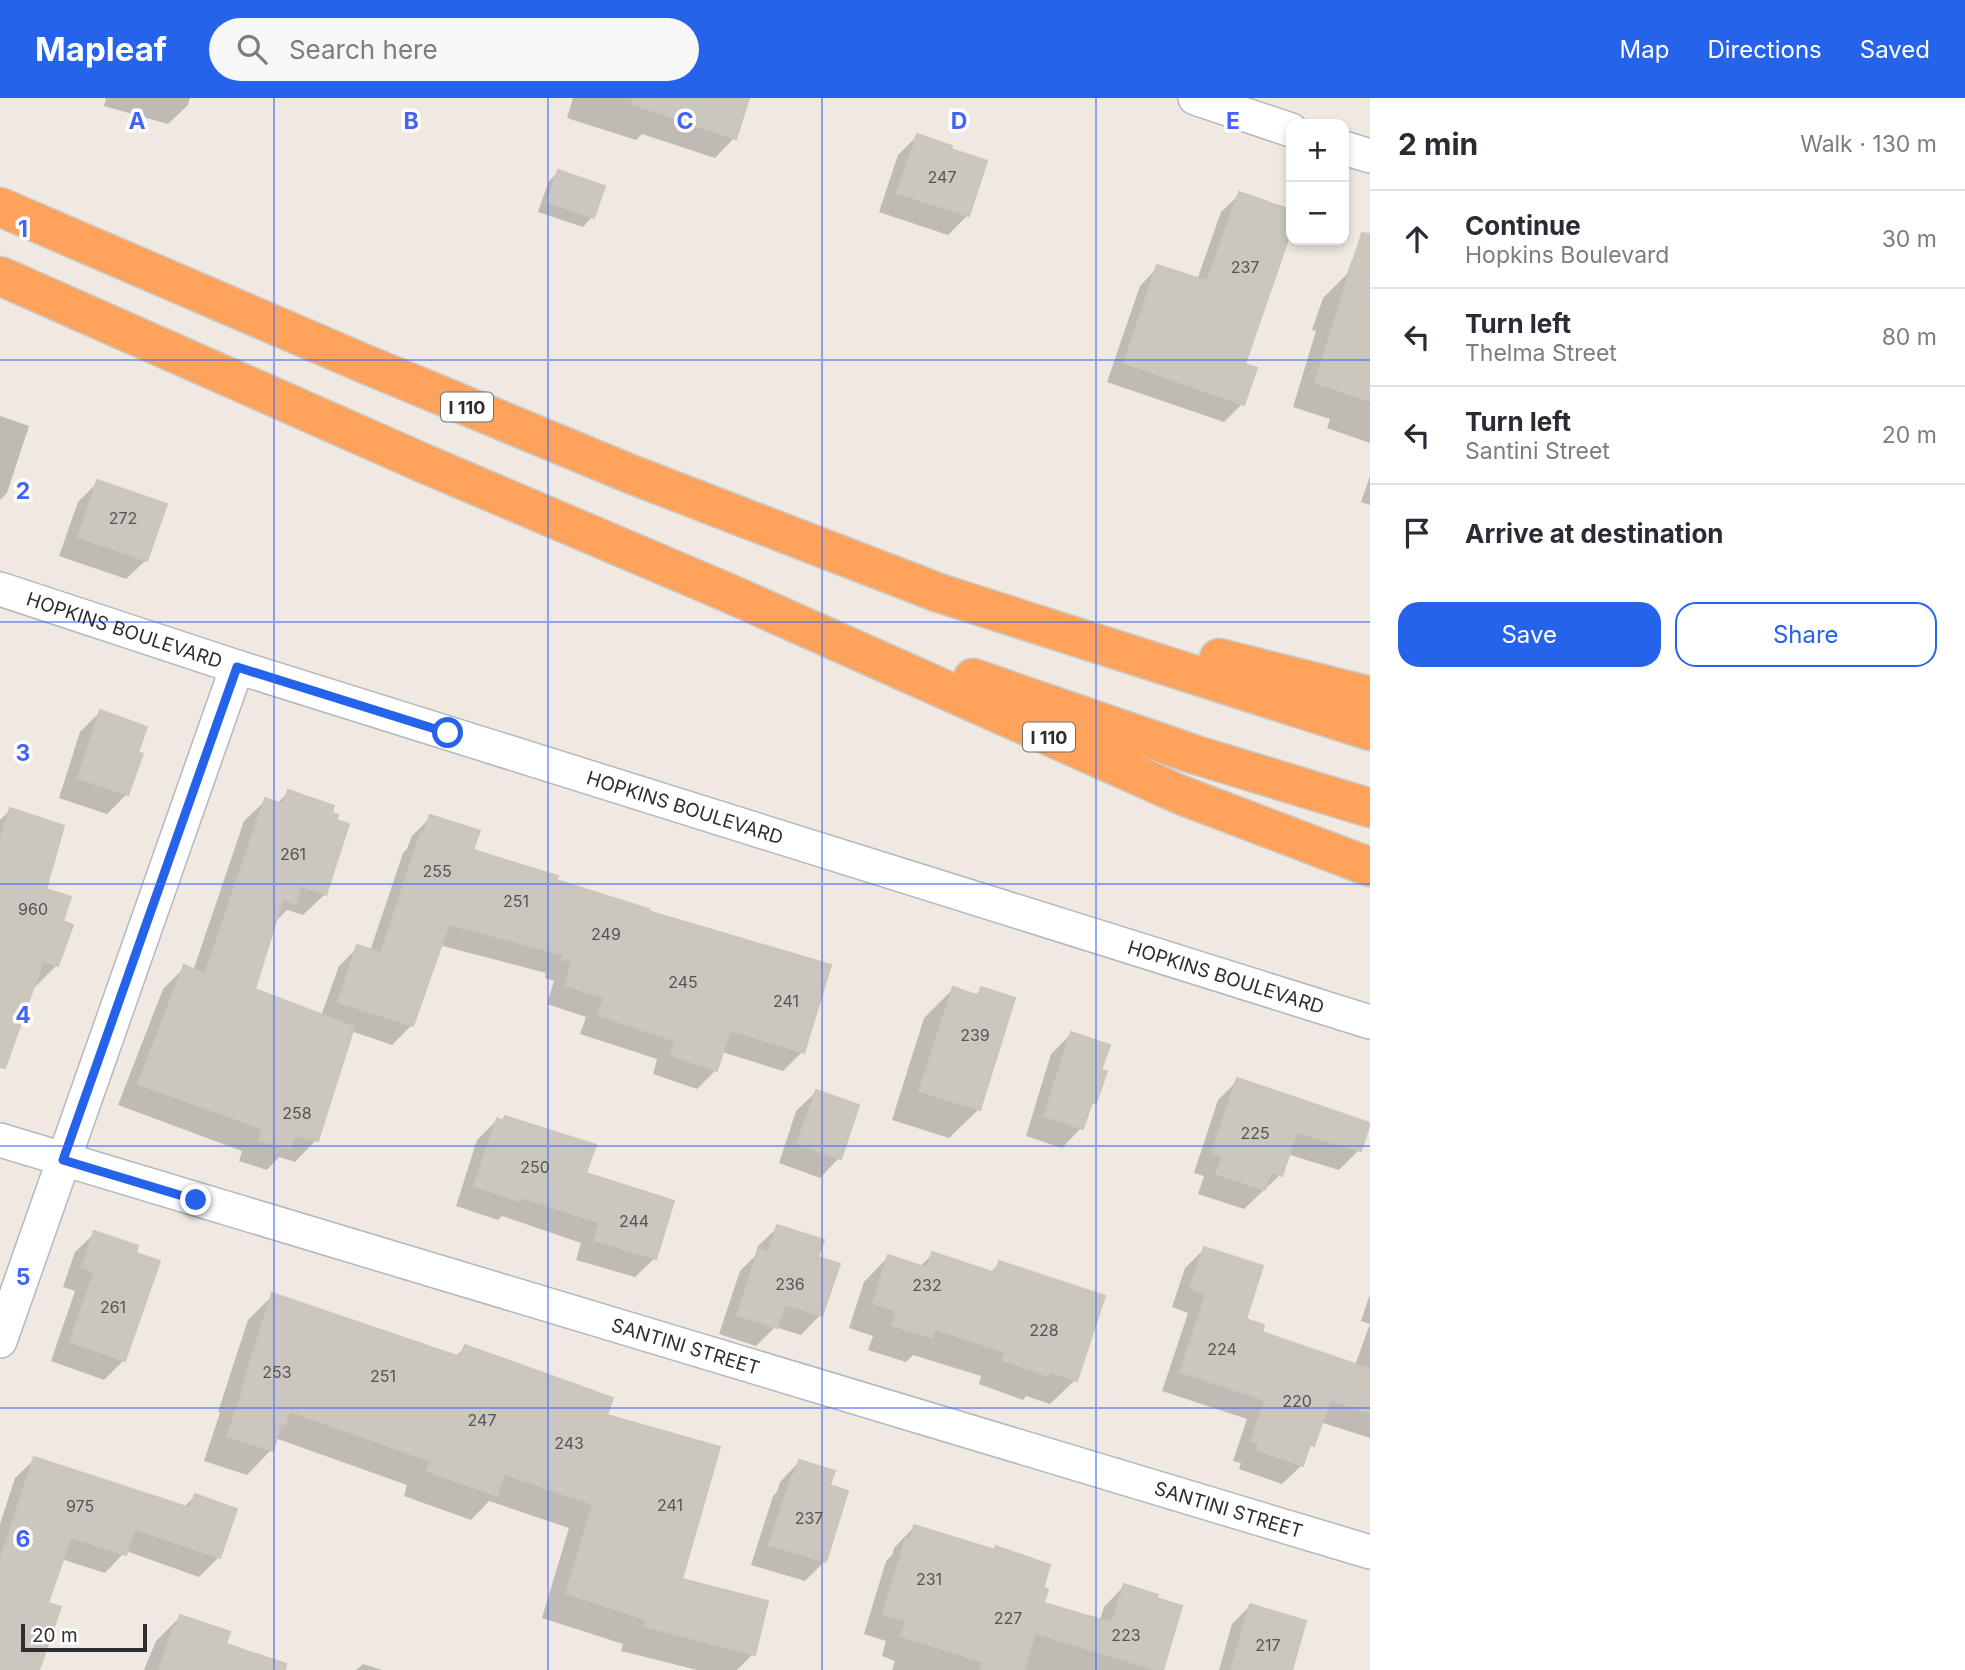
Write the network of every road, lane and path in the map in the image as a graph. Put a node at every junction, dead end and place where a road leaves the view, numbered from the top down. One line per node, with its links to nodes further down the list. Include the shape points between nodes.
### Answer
1 (1195, 98): 2 (street)
2 (1286, 128)
3 (1349, 150): 4 (street)
4 (1370, 156)
5 (0, 207): 8 (highway, I 110, via 633,475)
6 (0, 276): 9 (highway, I 110)
7 (0, 589): 10 (street, HOPKINS BOULEVARD)
8 (939, 593): 11 (highway, I 110); 12 (highway)
9 (733, 596): 13 (highway, via 1196,755); 14 (highway, I 110, via 1181,795)
10 (237, 667): 15 (street, HOPKINS BOULEVARD); 17 (street)
11 (1370, 696)
12 (1370, 731)
13 (1370, 808)
14 (1370, 867)
15 (1370, 1022)
16 (0, 1140): 17 (street, SANTINI STREET)
17 (63, 1160): 18 (street); 19 (street, SANTINI STREET)
18 (0, 1341)
19 (1370, 1552)

